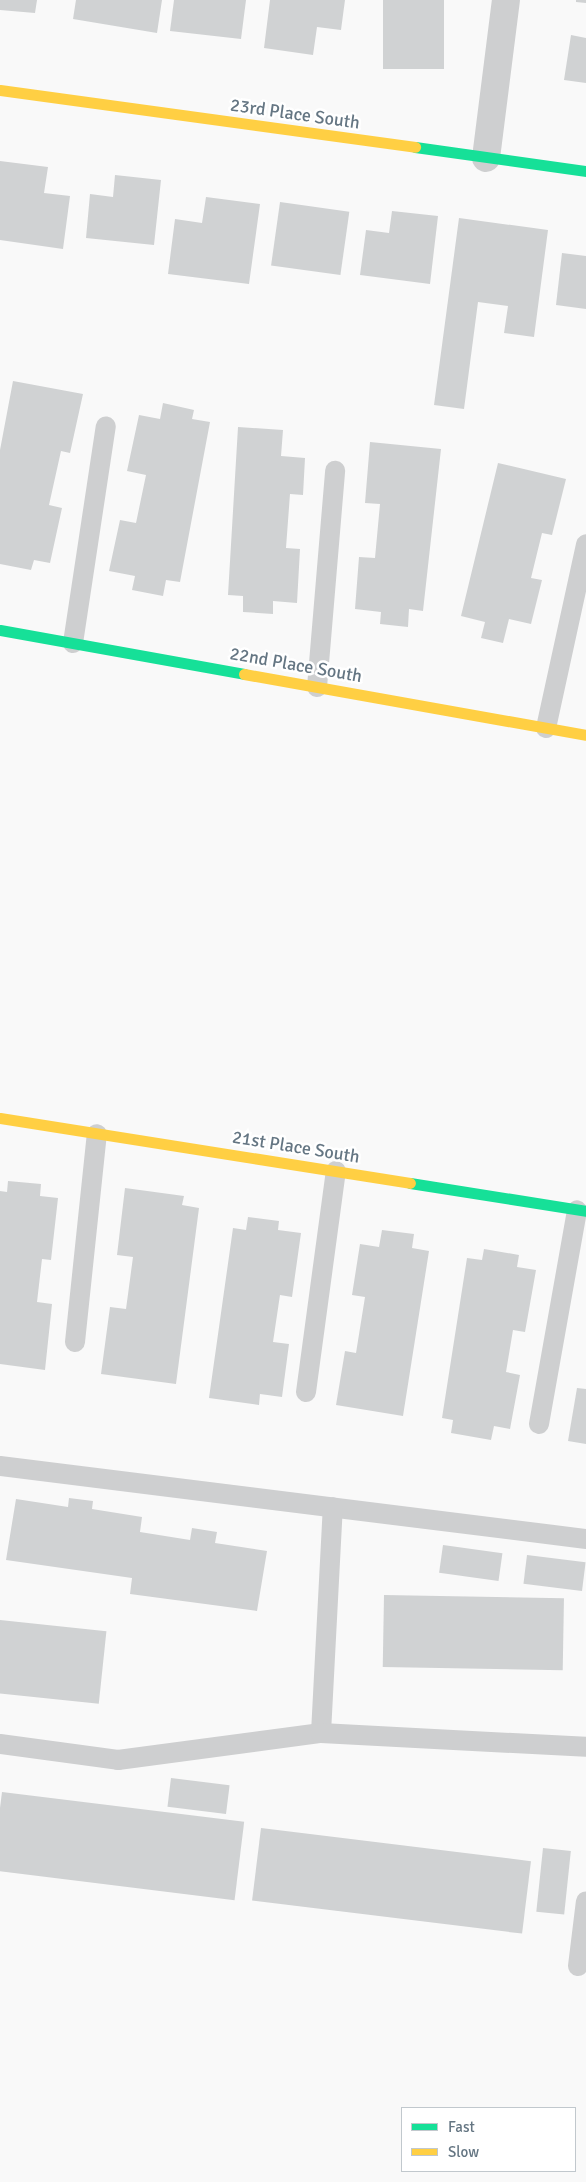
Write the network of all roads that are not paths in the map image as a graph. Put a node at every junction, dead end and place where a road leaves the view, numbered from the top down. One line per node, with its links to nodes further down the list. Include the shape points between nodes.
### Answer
1 (506, 0): 3 (street)
2 (0, 90): 3 (street, 23rd Place South)
3 (486, 158): 4 (street, 23rd Place South)
4 (586, 171)
5 (106, 426): 9 (lane)
6 (336, 471): 10 (lane)
7 (586, 544): 11 (lane)
8 (0, 630): 9 (street, 22nd Place South)
9 (73, 643): 10 (street, 22nd Place South)
10 (317, 687): 11 (street, 22nd Place South)
11 (546, 728): 12 (street, 22nd Place South)
12 (586, 735)
13 (0, 1118): 14 (street, 21st Place South)
14 (97, 1134): 15 (street, 21st Place South); 17 (lane)
15 (336, 1171): 16 (street, 21st Place South); 18 (lane)
16 (582, 1211): 19 (lane)
17 (75, 1342)
18 (306, 1392)
19 (539, 1424)
20 (0, 1466): 21 (lane)
21 (333, 1507): 22 (lane); 23 (lane)
22 (586, 1539)
23 (321, 1733): 24 (lane, via 118,1760); 25 (lane)
24 (0, 1744)
25 (586, 1747)
26 (586, 1901): 27 (lane)
27 (578, 1966)

